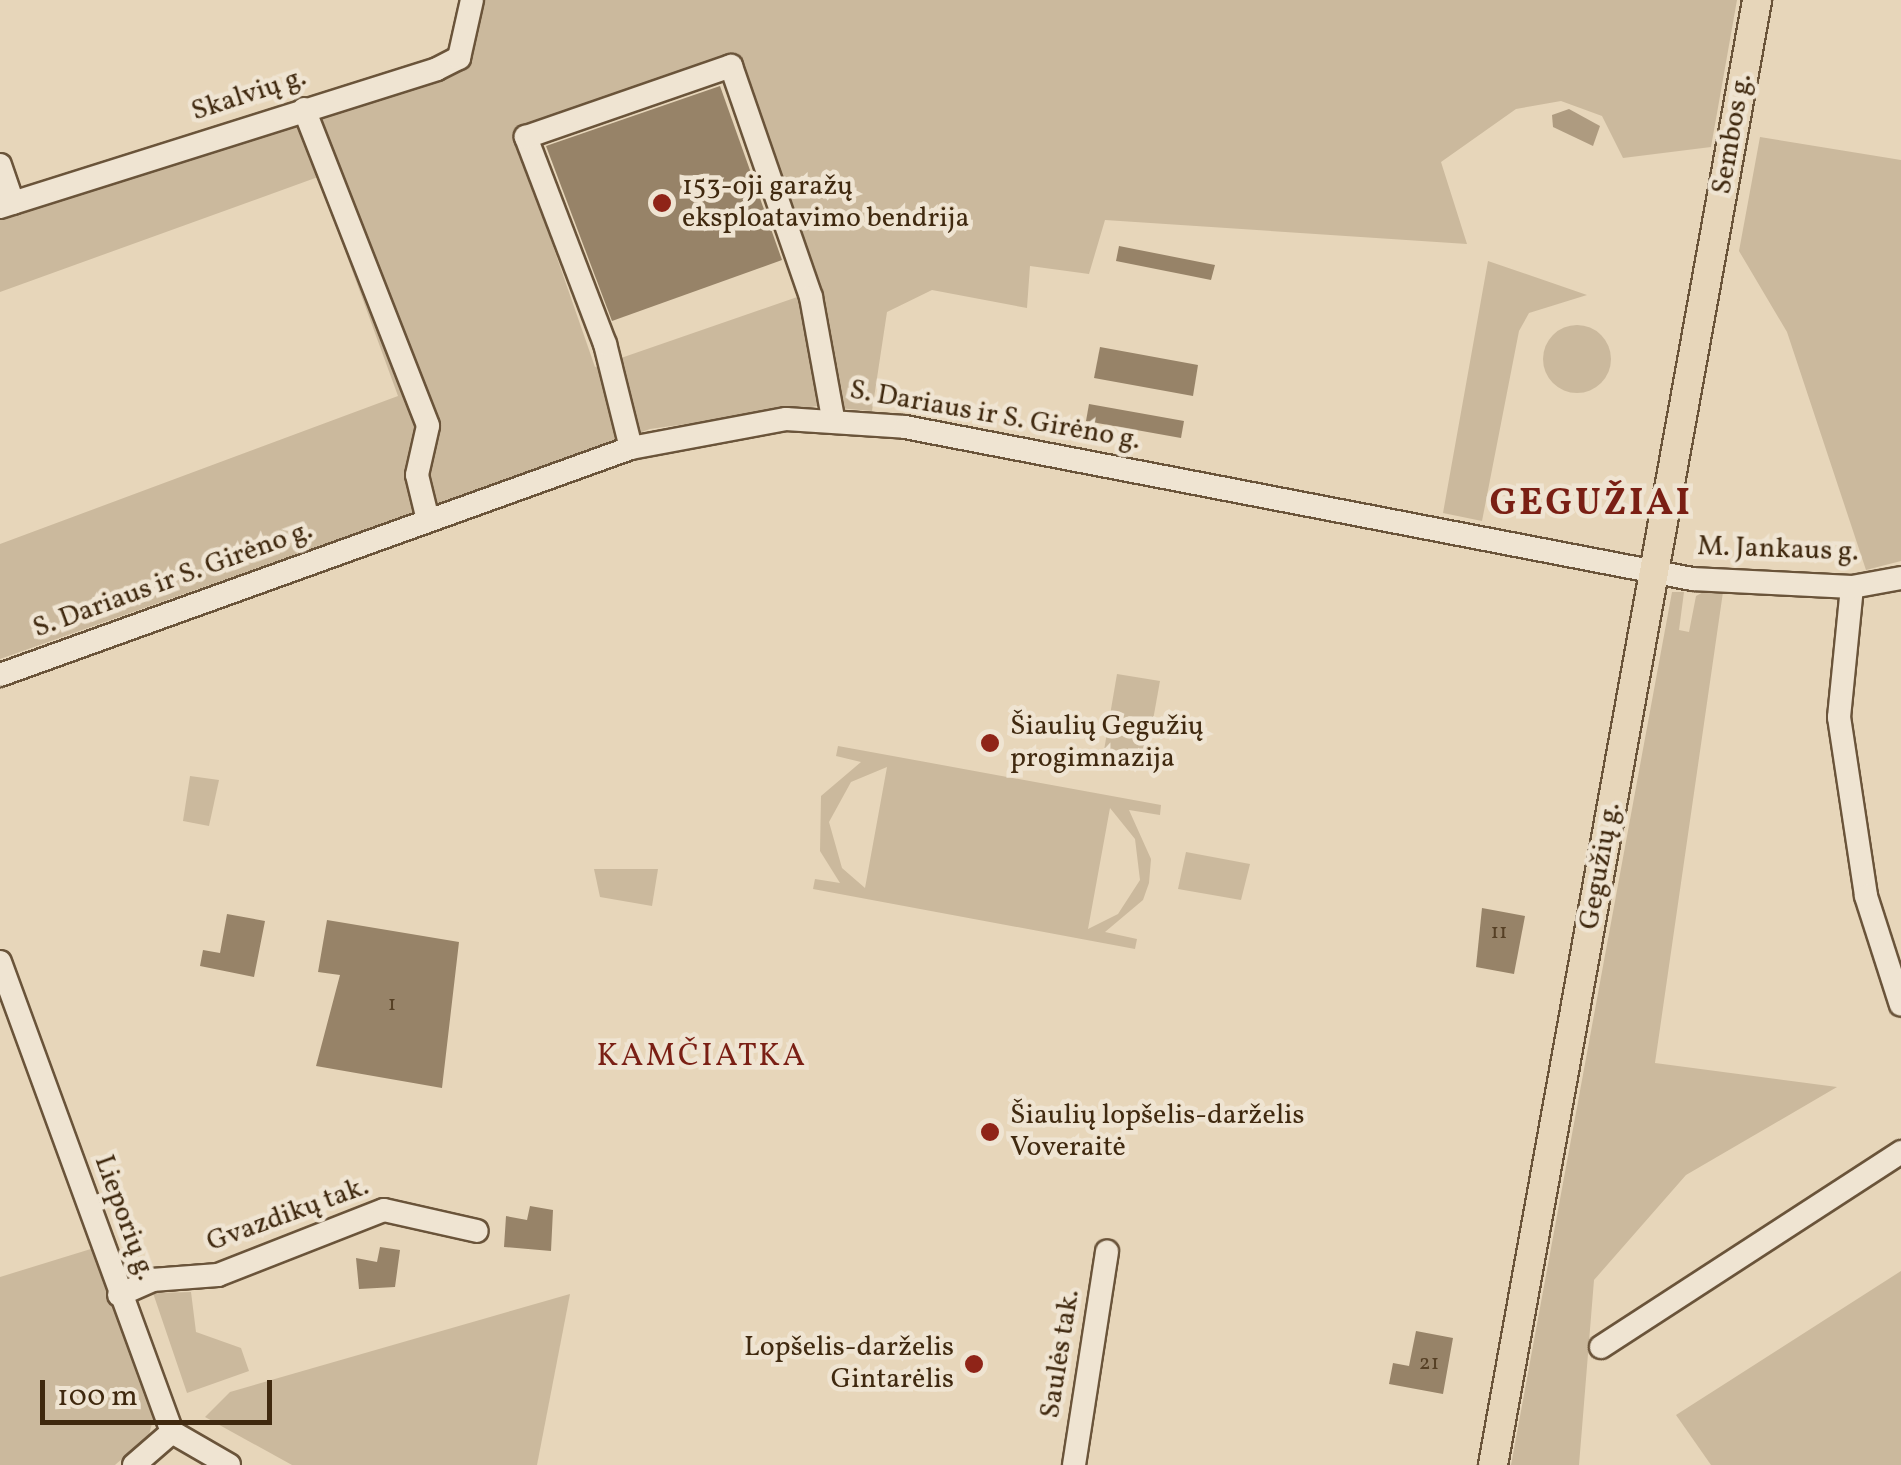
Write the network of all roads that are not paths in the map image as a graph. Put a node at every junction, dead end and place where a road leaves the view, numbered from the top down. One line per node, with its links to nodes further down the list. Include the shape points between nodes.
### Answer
1 (472, 0): 3 (street, Skalvių g., via 459,58)
2 (1756, 0): 6 (main road, Sembos g.)
3 (304, 109): 5 (street, Skalvių g.); 9 (street, via 428,426 417,474)
4 (0, 165): 5 (street)
5 (7, 205)
6 (1708, 268): 10 (main road, Gegužių g.)
7 (833, 418): 8 (street, S. Dariaus ir S. Girėno g., via 736,424); 8 (street, via 811,297 731,66 526,137 604,344); 10 (street, S. Dariaus ir S. Girėno g.)
8 (632, 448): 9 (street, S. Dariaus ir S. Girėno g.)
9 (428, 520): 13 (street, S. Dariaus ir S. Girėno g.)
10 (1654, 569): 12 (street, M. Jankaus g.); 25 (main road, Gegužių g.)
11 (1901, 578): 12 (street, M. Jankaus g.)
12 (1852, 587): 15 (street, via 1839,717 1866,896)
13 (0, 675)
14 (0, 962): 19 (street, Lieporių g.)
15 (1901, 1005)
16 (1901, 1152): 20 (street)
17 (478, 1232): 19 (street, Gvazdikų tak., via 384,1210 218,1275 152,1280)
18 (1107, 1252): 24 (street, Saulės tak.)
19 (120, 1296): 21 (street, Lieporių g.)
20 (1601, 1347)
21 (172, 1432): 22 (street); 23 (street)
22 (134, 1465)
23 (229, 1465)
24 (1074, 1465)
25 (1494, 1465)

